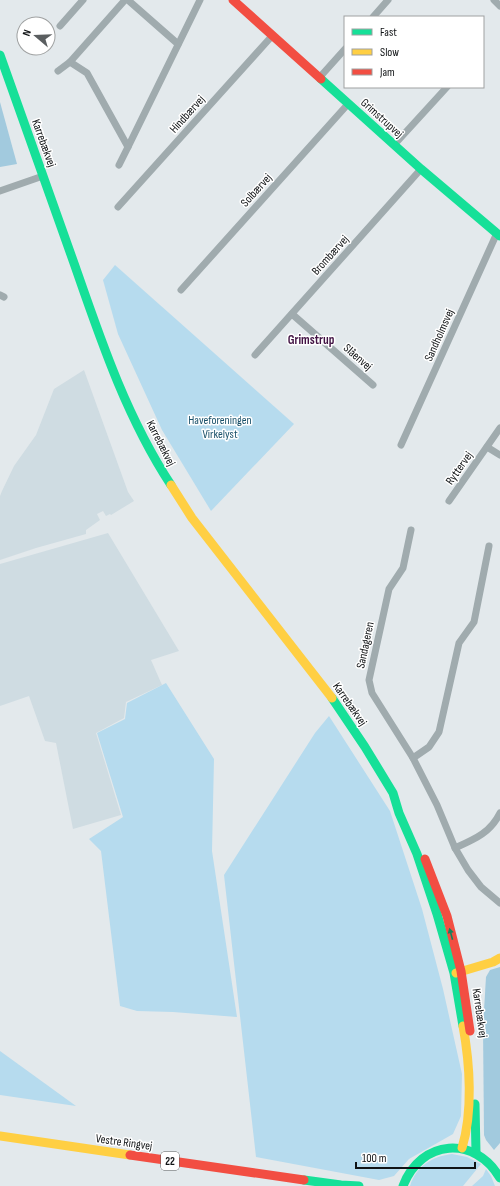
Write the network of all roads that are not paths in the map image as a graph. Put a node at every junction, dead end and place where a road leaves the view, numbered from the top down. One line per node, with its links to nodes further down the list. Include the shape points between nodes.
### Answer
1 (83, 0): 10 (street)
2 (125, 0): 15 (street)
3 (128, 0): 12 (street)
4 (200, 0): 12 (street)
5 (233, 0): 11 (street, Grimstrupvej)
6 (388, 0): 9 (street)
7 (494, 0): 8 (street)
8 (500, 6)
9 (374, 16)
10 (60, 26)
11 (272, 36): 17 (street, Grimstrupvej); 26 (street, Hindbærvej)
12 (178, 44): 21 (street)
13 (344, 50): 17 (street)
14 (0, 55): 24 (street, Karrebækvej)
15 (70, 62): 16 (street); 21 (street, via 87,73)
16 (58, 71)
17 (319, 78): 19 (street, Grimstrupvej)
18 (446, 88): 20 (street)
19 (348, 104): 20 (street, Grimstrupvej); 28 (street, Solbærvej)
20 (394, 145): 23 (street, Grimstrupvej)
21 (128, 147): 22 (street)
22 (119, 165)
23 (421, 169): 27 (street, Grimstrupvej); 29 (street, Brombærvej)
24 (43, 176): 25 (street); 40 (street, Karrebækvej, via 106,355 161,470 192,518 334,700)
25 (0, 191)
26 (118, 207)
27 (498, 235): 33 (street, Sandholmsvej)
28 (181, 290)
29 (292, 314): 30 (street, Brombærvej); 31 (street, Slåenvej)
30 (255, 355)
31 (373, 385)
32 (500, 428): 34 (street, Ryttervej)
33 (401, 446)
34 (487, 447): 35 (street, Ryttervej); 36 (street, Ryttervej)
35 (500, 456)
36 (449, 501)
37 (411, 530): 39 (street, Sandageren, via 403,568 389,589 369,680 372,693)
38 (490, 546): 39 (street, via 474,622 459,643 439,732 429,747)
39 (413, 758): 42 (street, Sandageren)
40 (393, 793): 45 (street, Karrebækvej); 45 (street, Karrebækvej, one-way to 40, via 447,916 425,858)
41 (500, 812): 42 (street, via 480,837)
42 (455, 848): 43 (street, Sandageren, via 480,887)
43 (500, 903)
44 (500, 958): 45 (street)
45 (458, 972): 47 (street, Karrebækvej, via 466,1043 469,1116); 48 (street, Karrebækvej, via 468,1007 472,1042)
46 (0, 1136): 50 (street, Vestre Ringvej / 22)
47 (462, 1148): 48 (street); 52 (street, via 440,1149 430,1153 413,1167)
48 (476, 1153): 49 (street, via 493,1166)
49 (500, 1176)
50 (342, 1186): 51 (street, Vestre Ringvej / 22)
51 (359, 1186)
52 (403, 1186)

